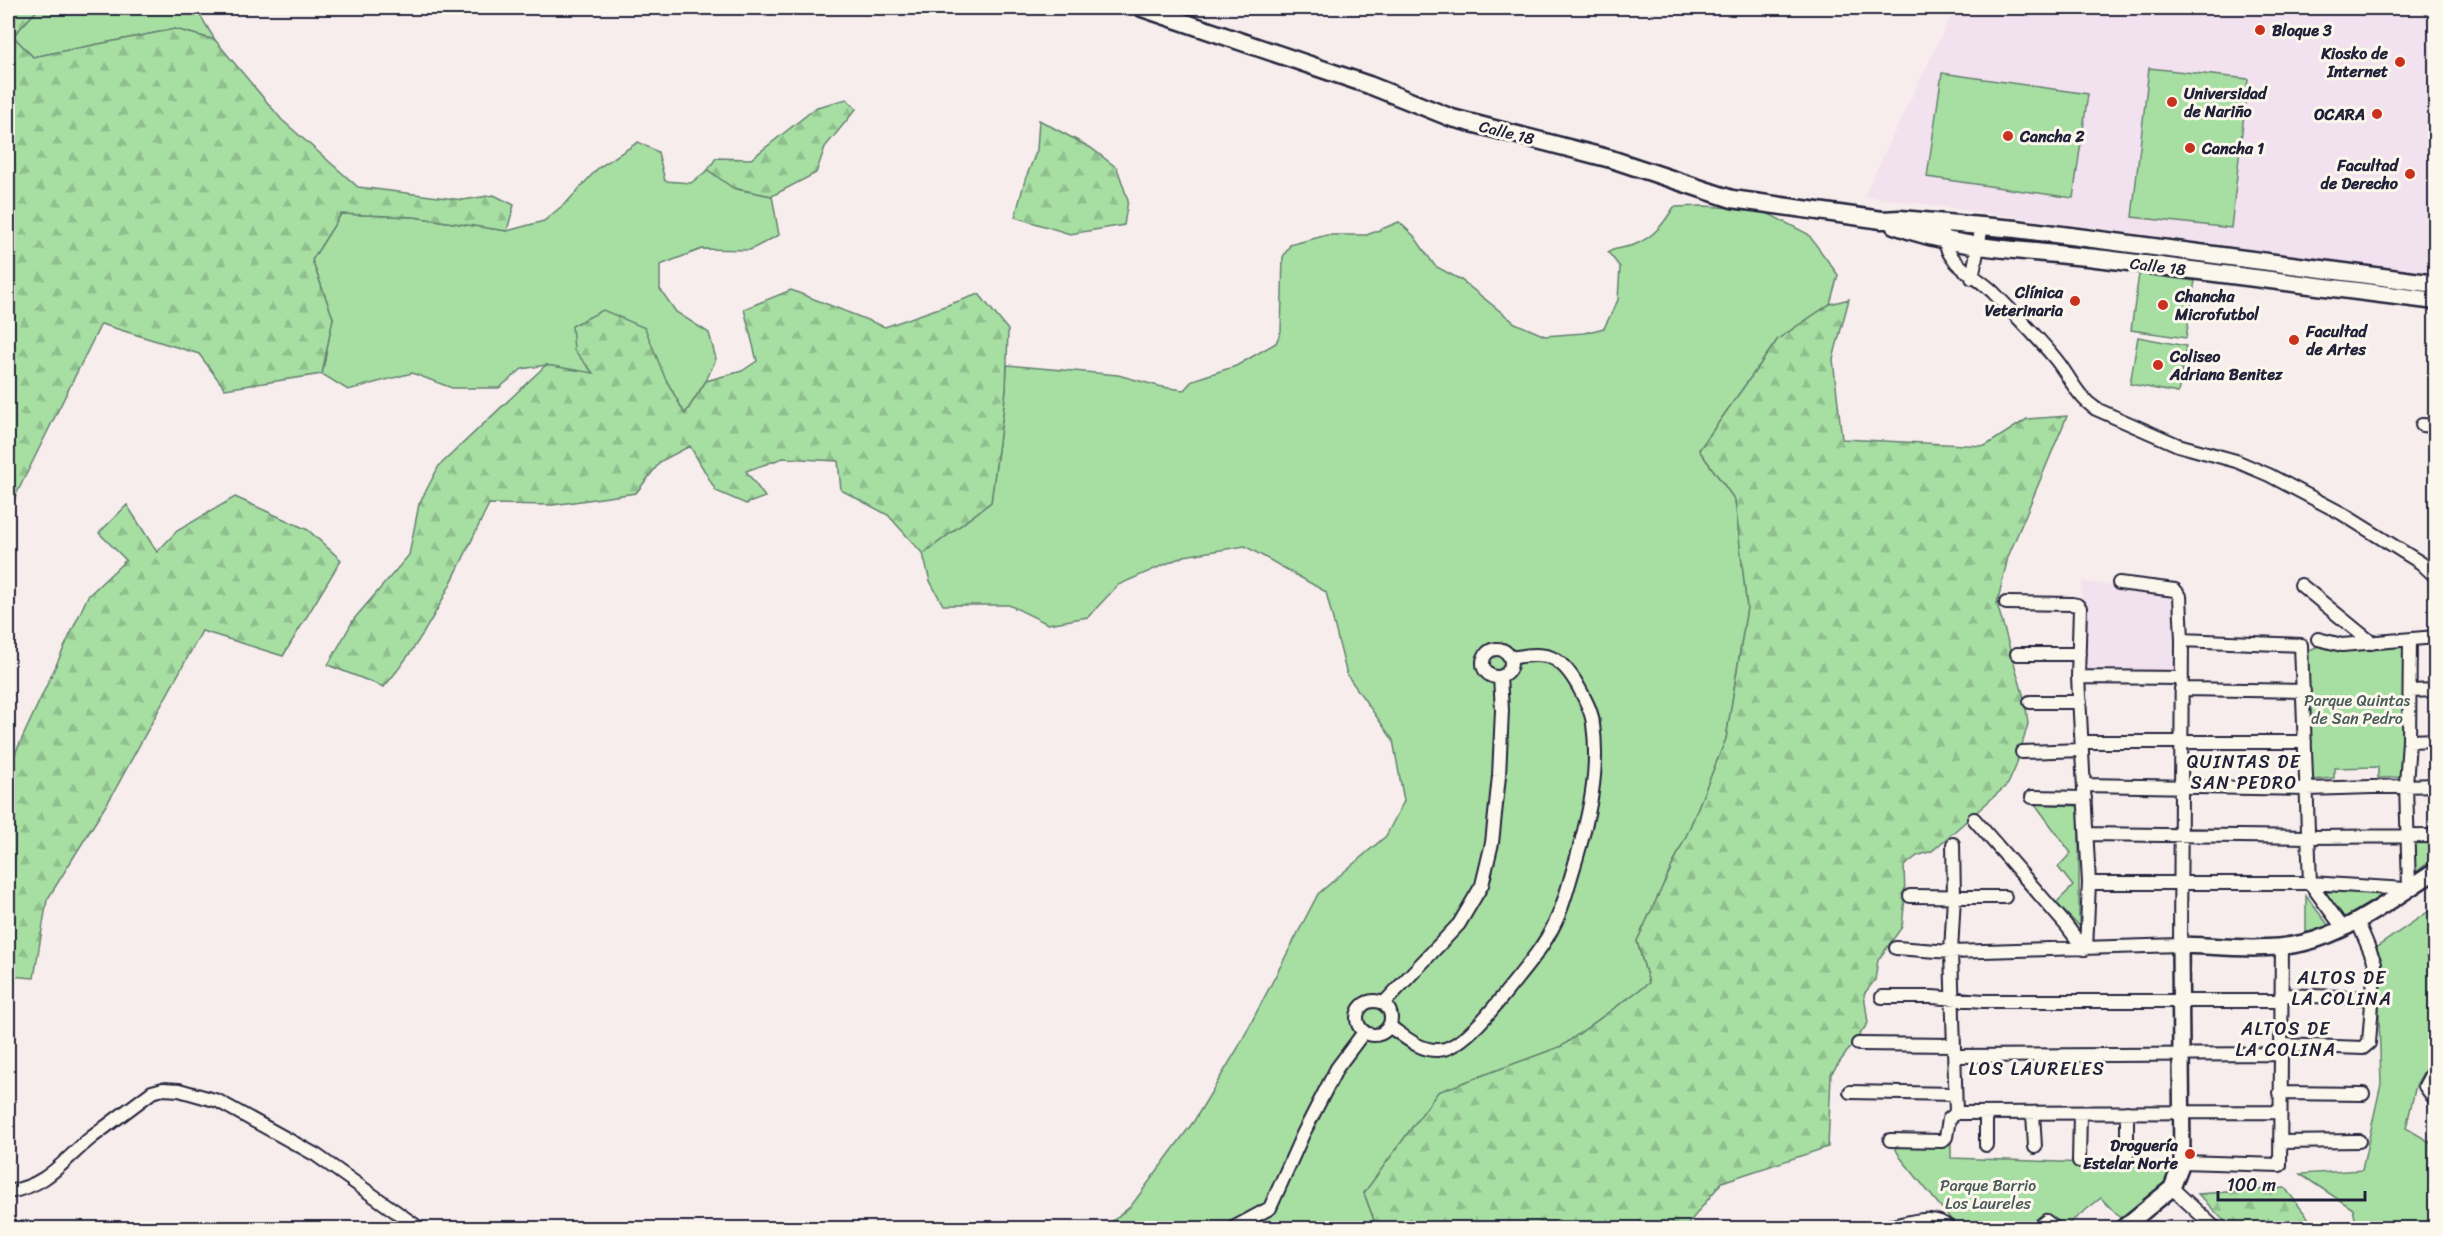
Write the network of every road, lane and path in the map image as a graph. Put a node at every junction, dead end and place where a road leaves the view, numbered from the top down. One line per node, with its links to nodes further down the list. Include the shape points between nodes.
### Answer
1 (1142, 8): 2 (main road, Calle 18, via 1369,85 1452,118 1611,159 1732,198)
2 (1882, 220): 3 (main road, Calle 18); 5 (main road, Calle 18)
3 (1945, 223): 4 (main road, Calle 18); 5 (street)
4 (1983, 225): 6 (street); 8 (main road, Calle 18)
5 (1944, 241): 6 (main road, Calle 18); 7 (street, via 1954,260)
6 (1977, 246): 7 (street); 9 (main road, Calle 18)
7 (1972, 278): 12 (street, via 1988,287 2055,357 2076,391 2096,409 2178,445 2269,475 2351,519 2421,563)
8 (2436, 284)
9 (2436, 301)
10 (2422, 425): 11 (street)
11 (2436, 426)
12 (2436, 577)
13 (2119, 583): 18 (street, via 2179,592)
14 (2301, 585): 20 (street)
15 (2006, 603): 22 (street, via 2078,605)
16 (2436, 637): 19 (street)
17 (2318, 639): 20 (street, via 2342,645)
18 (2182, 640): 26 (street); 28 (street, via 2297,643 2302,649)
19 (2410, 640): 20 (street); 29 (street)
20 (2372, 643)
21 (2017, 654): 22 (street)
22 (2079, 654): 25 (street)
23 (1511, 658): 24 (street, via 1510,668); 24 (street, via 1501,648 1491,649 1484,656 1484,669 1491,676); 73 (street, via 1530,654 1553,657 1570,672 1593,722 1590,812 1566,895 1555,924 1525,970 1467,1036 1440,1051 1423,1049)
24 (1500, 677): 72 (street, via 1499,776 1492,843 1482,885 1459,924)
25 (2078, 677): 26 (street); 31 (street)
26 (2181, 683): 28 (street); 33 (street)
27 (2436, 690): 29 (street)
28 (2304, 691): 35 (street)
29 (2410, 691): 34 (street)
30 (2030, 702): 31 (street)
31 (2080, 702): 36 (street)
32 (2436, 740): 34 (street)
33 (2180, 741): 35 (street); 36 (street); 39 (street)
34 (2409, 741): 40 (street)
35 (2305, 742): 42 (street)
36 (2082, 746): 37 (street); 38 (street)
37 (2022, 752)
38 (2084, 785): 39 (street); 44 (street)
39 (2180, 785): 42 (street); 47 (street)
40 (2406, 785): 41 (street); 42 (street); 48 (street)
41 (2436, 785)
42 (2307, 789): 50 (street)
43 (2032, 797): 44 (street)
44 (2085, 798): 46 (street)
45 (1974, 819): 65 (street)
46 (2087, 834): 47 (street); 53 (street)
47 (2180, 834): 50 (street); 54 (street)
48 (2408, 834): 49 (street); 50 (street); 56 (street)
49 (2436, 836)
50 (2309, 837): 55 (street)
51 (1953, 844): 58 (street)
52 (2436, 871): 56 (street)
53 (2089, 883): 54 (street); 65 (street)
54 (2181, 883): 55 (street); 62 (street)
55 (2310, 883): 56 (street); 61 (street)
56 (2408, 888): 60 (street)
57 (1910, 896): 58 (street)
58 (1954, 896): 59 (street); 66 (street)
59 (2005, 897)
60 (2357, 920): 61 (street); 69 (street, via 2375,963)
61 (2343, 928): 63 (street, via 2305,943)
62 (2180, 945): 63 (street); 65 (street); 71 (street)
63 (2282, 947): 68 (street)
64 (1896, 948): 66 (street)
65 (2085, 949): 66 (street)
66 (1951, 952): 70 (street)
67 (1882, 997): 70 (street)
68 (2281, 998): 69 (street); 71 (street); 76 (street)
69 (2372, 998): 76 (street, via 2366,1047)
70 (1954, 999): 71 (street); 77 (street)
71 (2179, 1001): 78 (street)
72 (1383, 1004): 73 (street, via 1391,1014); 74 (street, via 1373,1001 1360,1009 1357,1018)
73 (1389, 1026): 74 (street, via 1375,1035)
74 (1364, 1032): 103 (street, via 1337,1068 1270,1208)
75 (1858, 1044): 77 (street)
76 (2281, 1049): 78 (street); 81 (street)
77 (1954, 1050): 78 (street); 82 (street)
78 (2180, 1054): 86 (street)
79 (2436, 1065): 84 (street, via 2425,1086)
80 (1850, 1092): 82 (street)
81 (2280, 1093): 83 (street); 87 (street)
82 (1955, 1094): 88 (street)
83 (2363, 1094)
84 (2436, 1101)
85 (2127, 1112): 86 (street); 91 (street); 97 (street)
86 (2181, 1112): 87 (street); 99 (street)
87 (2280, 1112): 94 (street)
88 (1956, 1113): 89 (street); 92 (street, via 1949,1119 1942,1141)
89 (1986, 1113): 90 (street); 95 (street)
90 (2033, 1113): 91 (street); 96 (street)
91 (2080, 1113): 98 (street)
92 (1890, 1140)
93 (2360, 1141): 94 (street)
94 (2280, 1142): 99 (street, via 2280,1165)
95 (1986, 1144)
96 (2035, 1147)
97 (2127, 1156)
98 (2079, 1161)
99 (2182, 1162): 100 (street)
100 (2172, 1188): 108 (street); 109 (street)
101 (8, 1192): 102 (street, via 27,1189 43,1180 152,1092 179,1090 218,1101 316,1155)
102 (419, 1228)
103 (1233, 1228)
104 (1883, 1228): 105 (street, via 1929,1219)
105 (1949, 1228)
106 (2037, 1228): 107 (street, via 2046,1221)
107 (2055, 1228)
108 (2123, 1228)
109 (2215, 1228)

